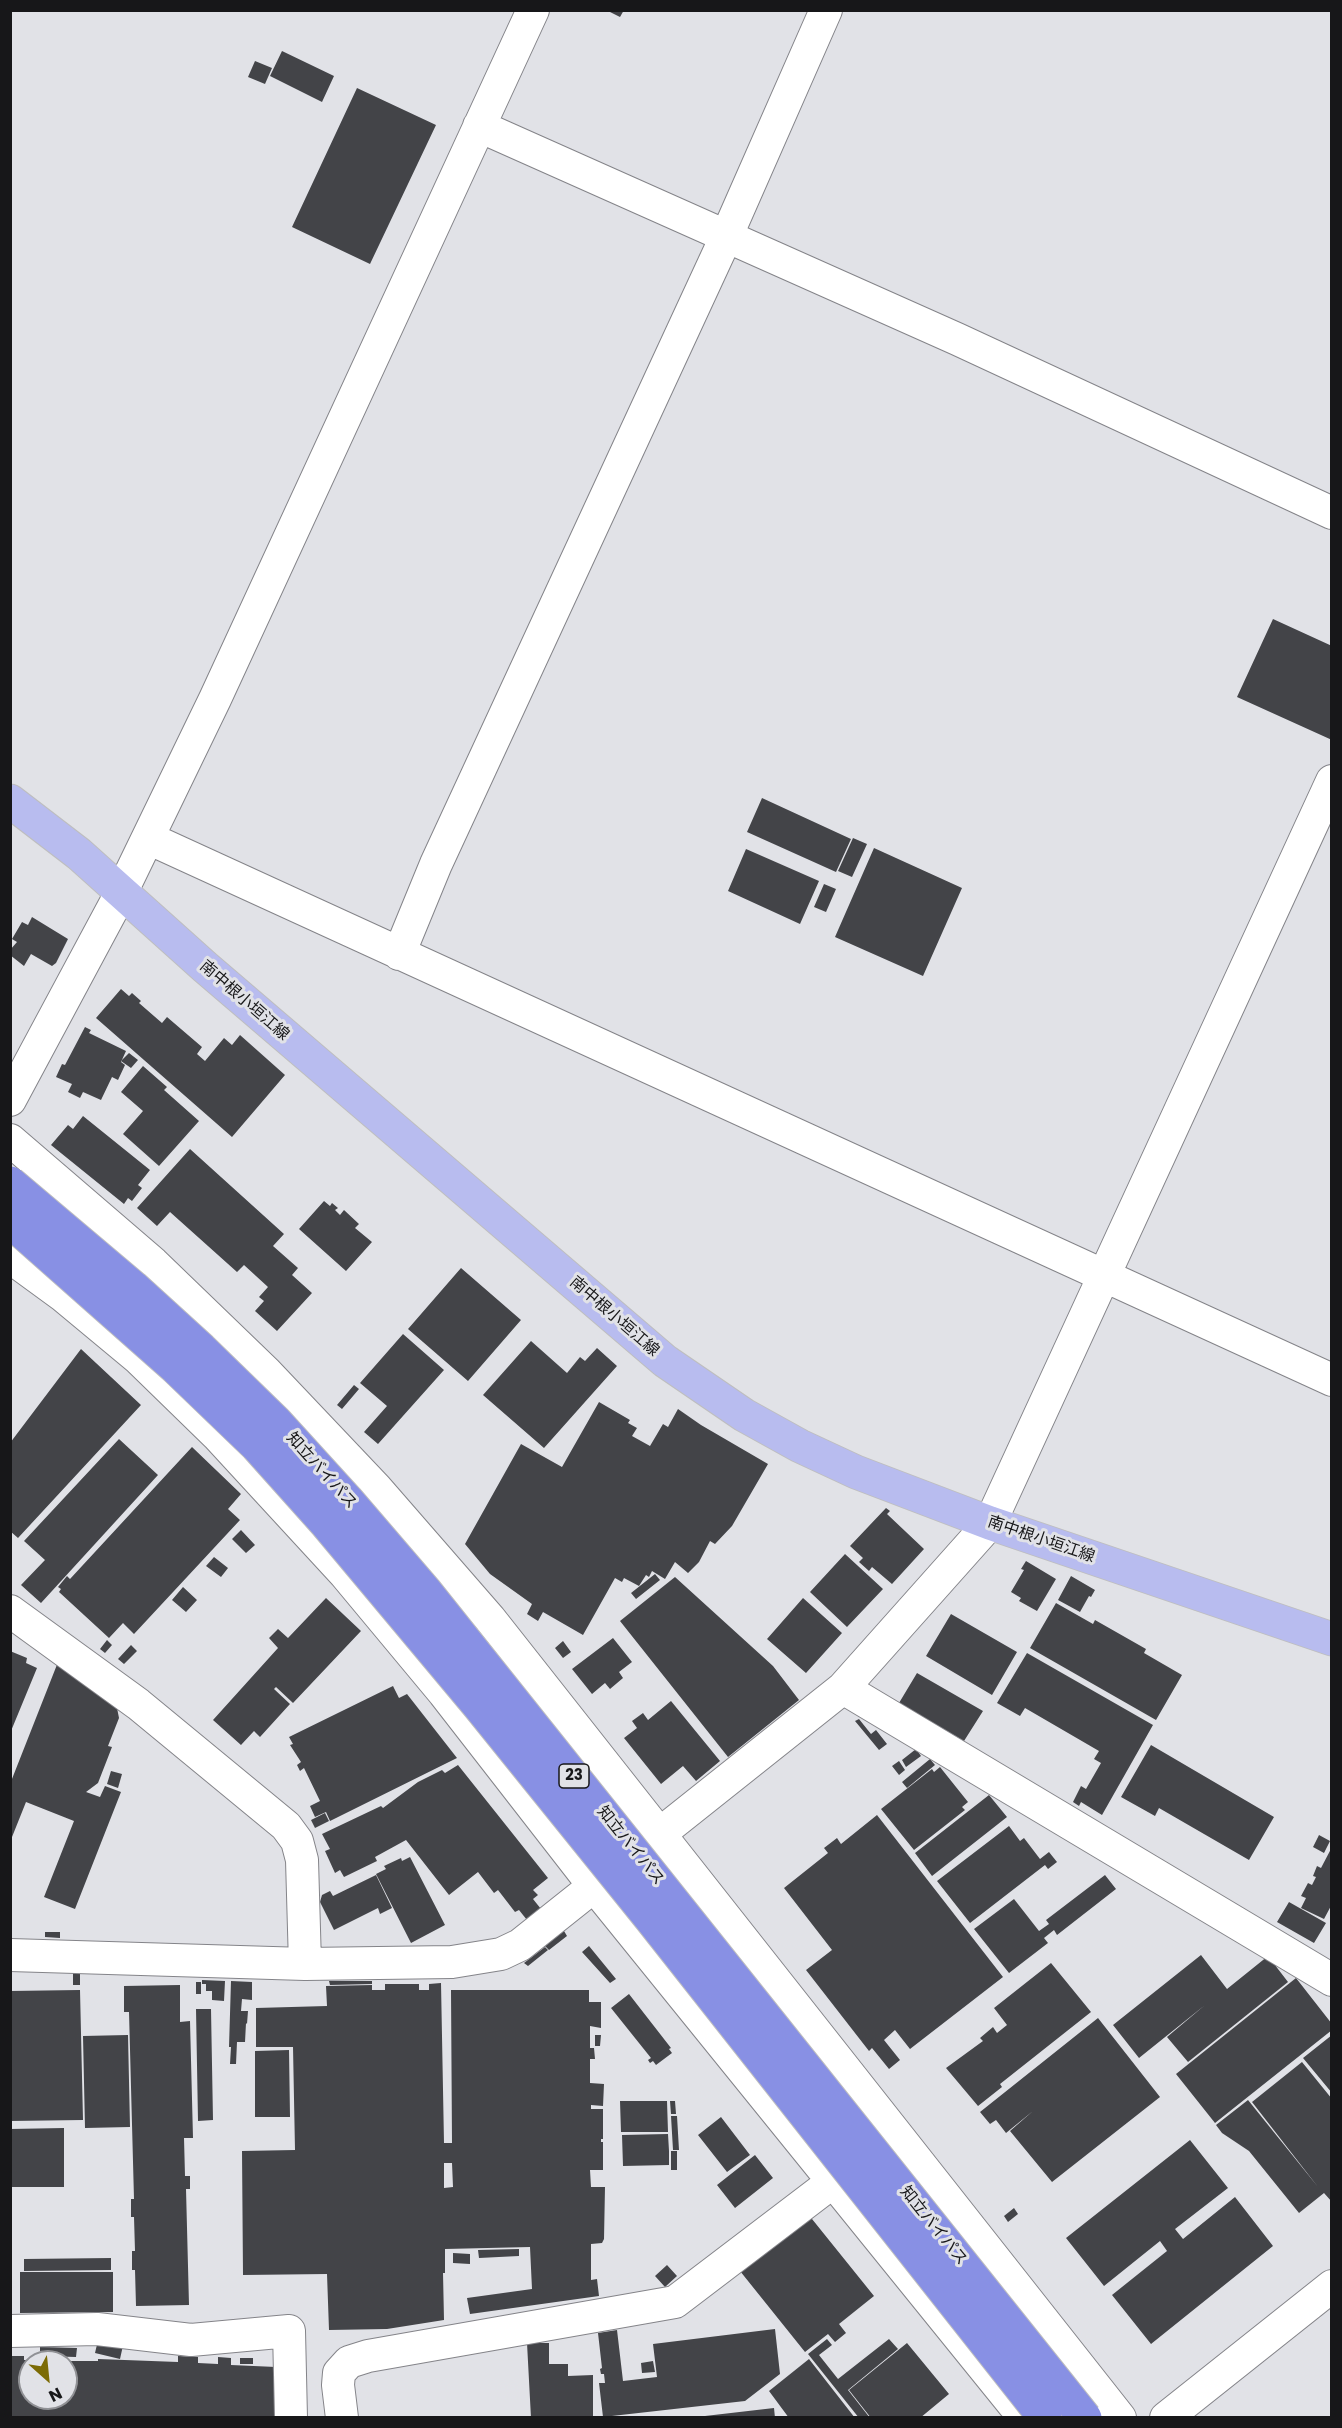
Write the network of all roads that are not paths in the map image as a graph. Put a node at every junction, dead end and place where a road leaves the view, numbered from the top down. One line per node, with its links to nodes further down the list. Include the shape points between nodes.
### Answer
1 (532, 10): 3 (street)
2 (826, 10): 4 (street)
3 (479, 126): 4 (street); 8 (street)
4 (727, 235): 5 (street); 10 (street, via 436,864)
5 (1332, 513)
6 (1332, 781): 16 (street)
7 (10, 801): 9 (main road, 南中根小垣江線, via 79,854)
8 (148, 838): 9 (street); 10 (street)
9 (121, 893): 11 (street); 18 (main road, 南中根小垣江線, via 656,1353 706,1391 828,1459)
10 (399, 954): 16 (street)
11 (10, 1100)
12 (10, 1140): 22 (street, via 153,1263 266,1372 376,1488 490,1619)
13 (10, 1183): 34 (highway, 知立バイパス / 23, bridge, via 201,1349 276,1422 347,1500 485,1665)
14 (10, 1221): 33 (highway, 知立バイパス / 23, bridge, via 176,1368 257,1446 325,1522 651,1919)
15 (10, 1257): 23 (street, via 139,1359 279,1500 444,1693)
16 (1105, 1277): 17 (street); 18 (street)
17 (1332, 1380)
18 (990, 1523): 20 (main road, 南中根小垣江線); 21 (street)
19 (10, 1611): 25 (street, via 138,1704 286,1827 297,1841 302,1860)
20 (1332, 1639)
21 (843, 1688): 22 (street); 26 (street)
22 (661, 1833): 23 (street); 35 (street)
23 (594, 1886): 25 (street, via 520,1945 501,1954 452,1962); 27 (street)
24 (10, 1955): 25 (street)
25 (305, 1964)
26 (1332, 1980)
27 (834, 2181): 31 (street, via 675,2302 349,2362 339,2373); 32 (street)
28 (1332, 2286): 36 (street)
29 (10, 2331): 30 (street, via 96,2329 191,2340 289,2331)
30 (291, 2418)
31 (342, 2418)
32 (1024, 2418)
33 (1045, 2418)
34 (1085, 2418)
35 (1120, 2418)
36 (1166, 2418)

